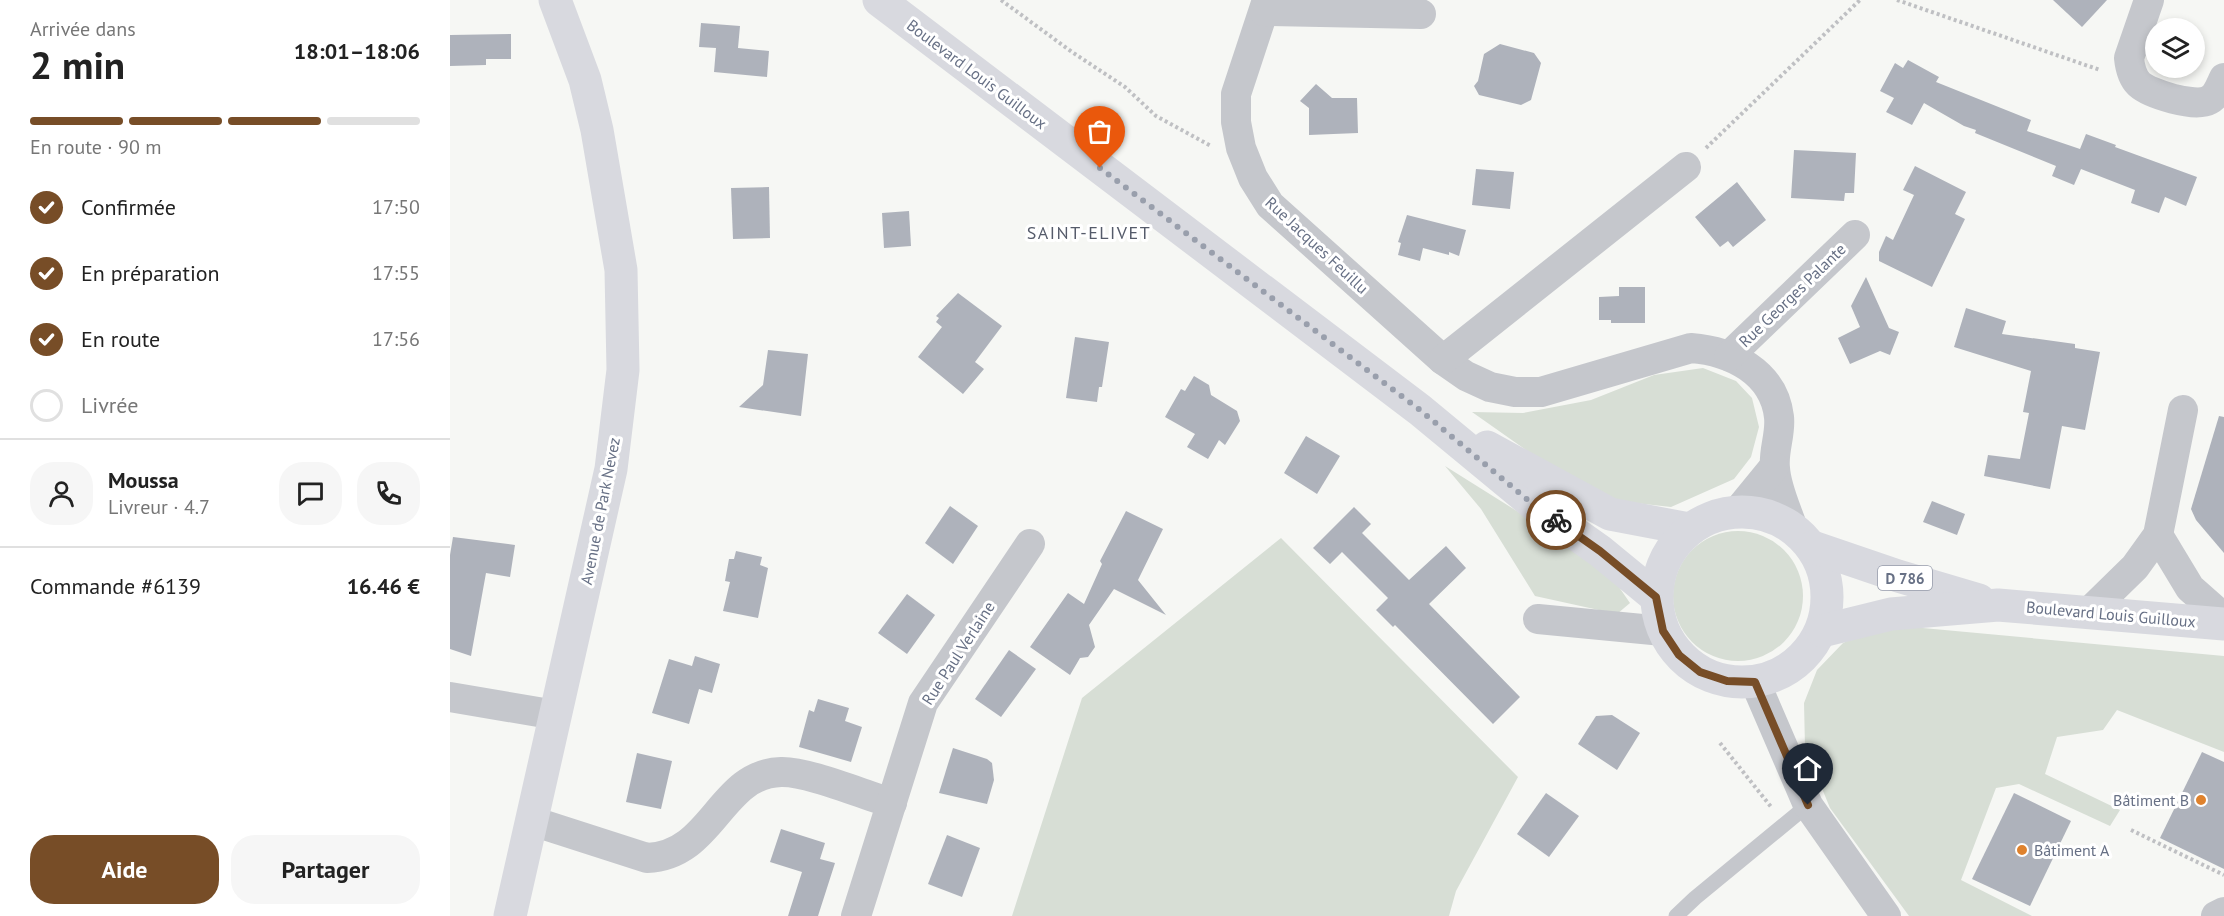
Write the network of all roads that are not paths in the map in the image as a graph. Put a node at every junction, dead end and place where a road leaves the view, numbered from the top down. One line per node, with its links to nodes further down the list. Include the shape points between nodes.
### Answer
1 (555, 0): 29 (main road, Avenue de Park Nevez, via 585,80 597,130 621,270 623,370 611,469)
2 (879, 0): 11 (main road, Boulevard Louis Guilloux)
3 (2149, 0): 6 (street, via 2129,58 2138,83 2192,104 2213,98)
4 (1265, 5): 5 (street); 10 (street, Rue Jacques Feuillu, via 1236,94 1236,122 1246,164 1270,205)
5 (1421, 14)
6 (2224, 78)
7 (1686, 167): 10 (street)
8 (1855, 235): 9 (street, Rue Georges Palante)
9 (1729, 356): 10 (street, Rue Jacques Feuillu, via 1691,348 1541,392 1490,387); 13 (street, Rue Jacques Feuillu, via 1757,373 1776,401 1779,425)
10 (1443, 360)
11 (1420, 410): 15 (main road, Boulevard Louis Guilloux, via 1610,514); 19 (main road, Boulevard Louis Guilloux, via 1535,506 1600,551)
12 (2183, 410): 16 (street)
13 (1774, 467): 14 (street); 17 (street, Rue Jacques Feuillu)
14 (1738, 511): 15 (main road, via 1713,516); 17 (main road, via 1765,514)
15 (1689, 529): 19 (main road, via 1671,548 1660,572)
16 (2158, 535): 21 (street, via 2135,567); 22 (street, via 2190,588)
17 (1802, 536): 20 (main road, Boulevard Louis Guilloux / D 786, via 1898,576); 26 (main road, via 1825,573 1828,603)
18 (1030, 544): 30 (street, Rue Paul Verlaine, via 923,703)
19 (1656, 597): 25 (main road)
20 (1998, 605): 21 (main road, Boulevard Louis Guilloux / D 786); 26 (main road, Boulevard Louis Guilloux / D 786, via 1891,614)
21 (2090, 611): 24 (main road, Boulevard Louis Guilloux / D 786)
22 (2224, 618)
23 (1538, 619): 25 (street)
24 (2224, 624)
25 (1663, 631): 27 (main road, via 1679,655 1700,672 1727,681)
26 (1822, 631): 27 (main road, via 1806,655 1791,667)
27 (1755, 682): 31 (street)
28 (450, 697): 29 (street)
29 (556, 715): 32 (main road, Avenue de Park Nevez)
30 (892, 803): 32 (street, via 795,772 769,773 748,780 687,846 668,855 647,858); 35 (street, Rue Paul Verlaine)
31 (1808, 805): 36 (lane); 37 (street)
32 (532, 821): 34 (main road, Avenue de Park Nevez)
33 (2224, 912): 38 (street)
34 (510, 916)
35 (856, 916)
36 (1676, 916)
37 (1886, 916)
38 (2216, 916)

